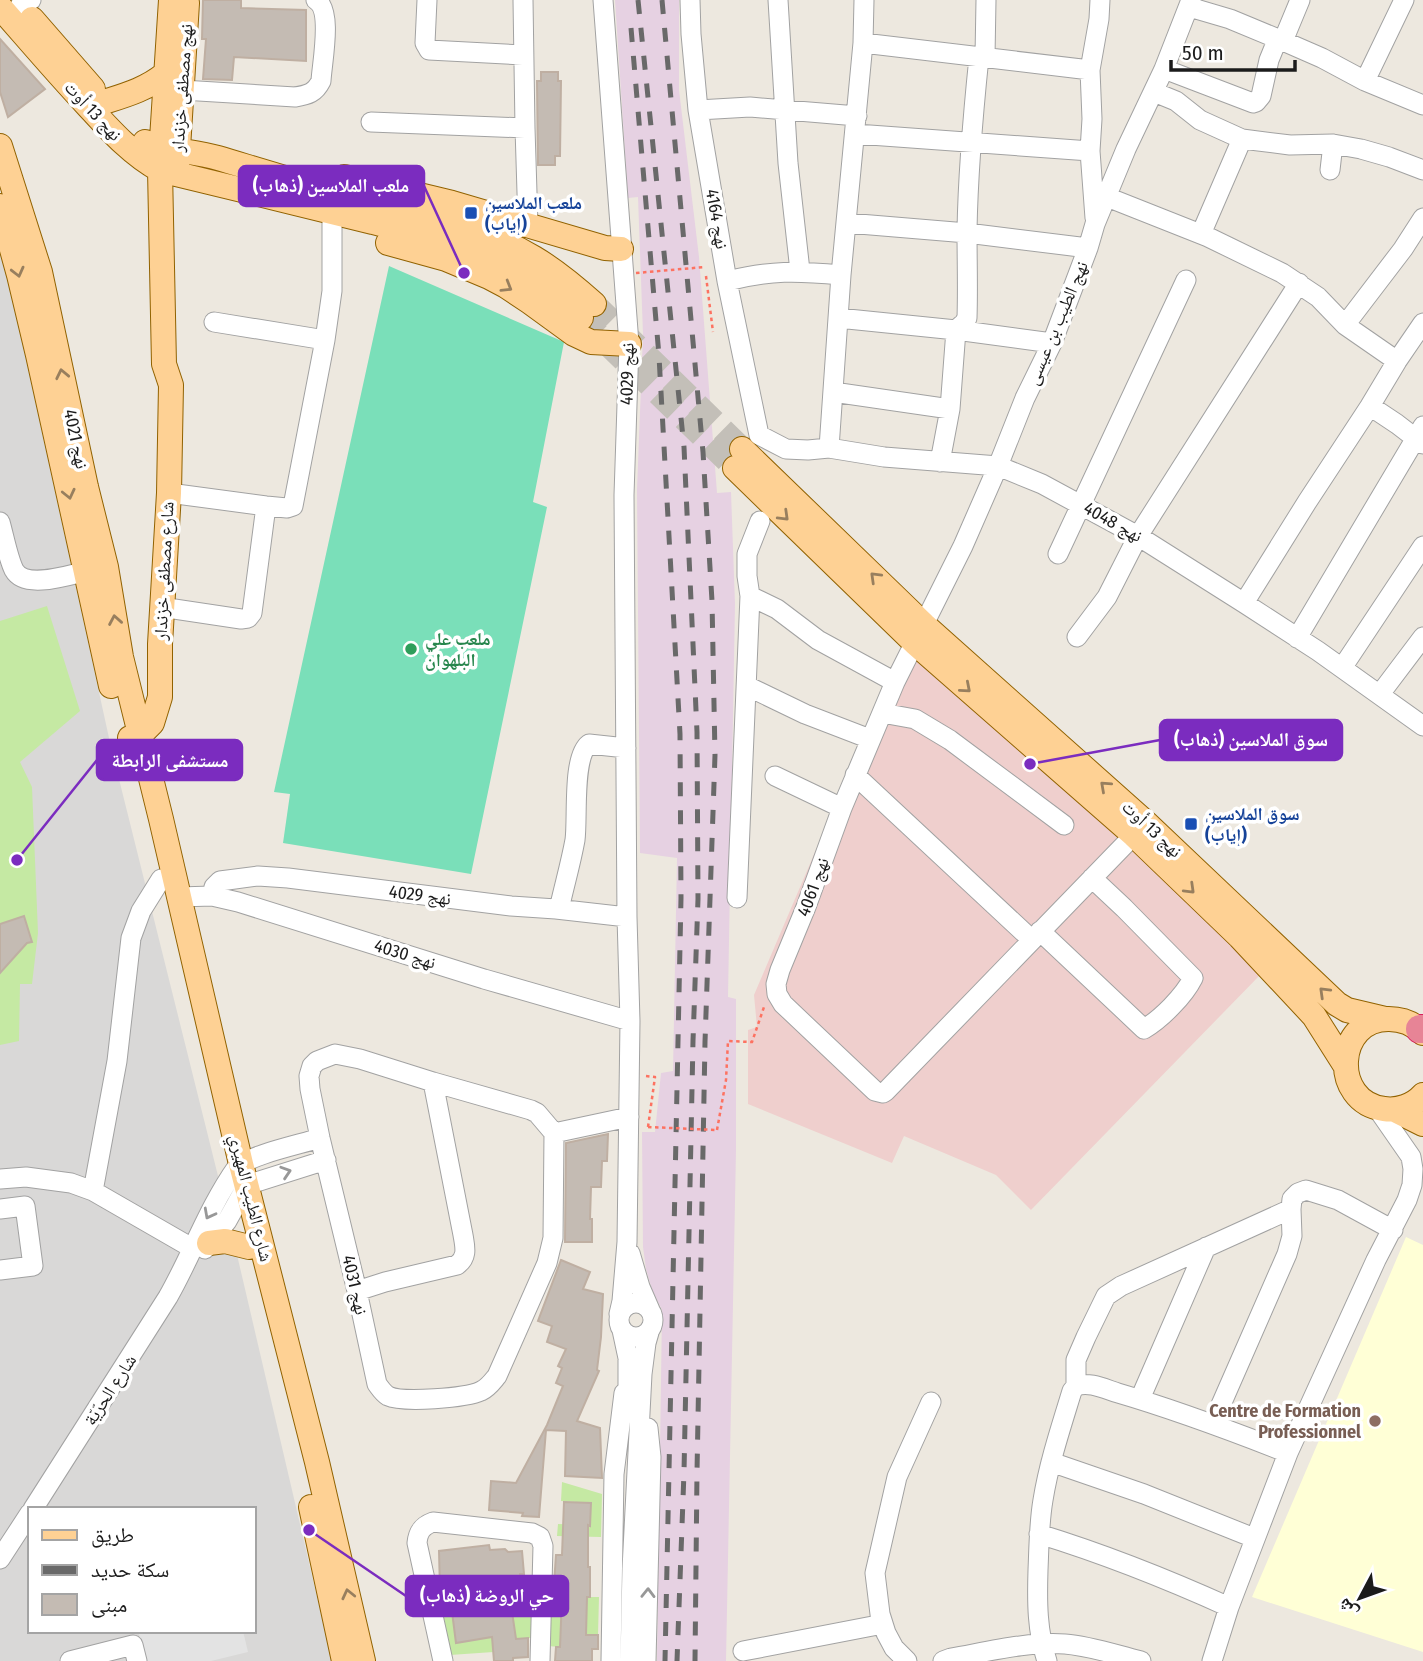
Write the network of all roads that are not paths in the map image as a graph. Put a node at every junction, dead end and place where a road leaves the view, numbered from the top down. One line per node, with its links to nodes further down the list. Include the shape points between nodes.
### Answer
1 (171, 0): 23 (main road, نهج مصطفى خزندار)
2 (187, 0): 23 (main road, نهج مصطفى خزندار)
3 (316, 0): 23 (street, via 326,17 321,81 308,95)
4 (427, 0): 18 (street, via 425,43 429,50)
5 (523, 0): 18 (street)
6 (603, 0): 51 (street, نهج 4029)
7 (690, 0): 28 (street, نهج 4164)
8 (778, 0): 27 (street)
9 (864, 0): 17 (street)
10 (986, 0): 19 (street)
11 (1100, 0): 21 (street)
12 (1300, 0): 16 (street)
13 (1404, 0): 22 (street)
14 (16, 3): 25 (main road, نهج 13 أوت); 37 (main road, نهج 13 أوت, via 54,70 126,147 137,156)
15 (1190, 3): 16 (street); 20 (street, نهج الطيب بن عيسى)
16 (1280, 39): 20 (street, via 1269,60 1261,96 1253,103); 22 (street)
17 (863, 43): 19 (street); 30 (street)
18 (523, 55): 31 (street)
19 (982, 57): 21 (street); 33 (street)
20 (1164, 69): 24 (street, نهج الطيب بن عيسى)
21 (1090, 70): 36 (street)
22 (1364, 81): 26 (street)
23 (174, 82): 25 (main road); 37 (main road, نهج مصطفى خزندار)
24 (1154, 92): 32 (street); 41 (street, نهج الطيب بن عيسى)
25 (104, 102): 37 (main road, نهج 13 أوت)
26 (1423, 105)
27 (784, 109): 28 (street); 30 (street); 52 (street)
28 (698, 110): 55 (street, نهج 4164)
29 (371, 122): 31 (street)
30 (856, 125): 33 (street); 45 (street)
31 (525, 128): 47 (street)
32 (1242, 139): 34 (street); 49 (street)
33 (972, 142): 36 (street); 48 (street)
34 (1333, 145): 39 (street); 40 (street, via 1361,149)
35 (0, 146): 96 (main road, نهج 4021, one-way to 35, via 106,567 40,272)
36 (1090, 151): 46 (street)
37 (169, 161): 38 (main road, نهج 13 أوت, via 215,157); 44 (main road, نهج 13 أوت, via 211,182); 74 (main road, شارع مصطفى خزندار, via 164,364 171,385)
38 (243, 167): 44 (main road, via 485,234 555,272 588,311 473,249 373,222); 47 (main road, via 318,170)
39 (1329, 170)
40 (1423, 170)
41 (1107, 197): 46 (street, نهج الطيب بن عيسى); 49 (street)
42 (0, 206): 82 (main road, نهج 4021, one-way to 82)
43 (1423, 218): 60 (street)
44 (332, 220): 62 (street); 64 (main road, one-way to 64, via 470,268 591,342)
45 (847, 223): 48 (street); 53 (street)
46 (1095, 224): 50 (street, نهج الطيب بن عيسى)
47 (528, 225): 51 (main road)
48 (967, 233): 50 (street); 61 (street, via 967,318)
49 (1201, 234): 56 (street)
50 (1088, 248): 63 (street, نهج الطيب بن عيسى)
51 (621, 249): 64 (street, نهج 4029)
52 (800, 271): 53 (street); 55 (street)
53 (841, 275): 57 (street)
54 (1186, 280): 75 (street)
55 (727, 281): 71 (street, نهج 4164)
56 (1299, 283): 60 (street); 79 (street)
57 (838, 318): 61 (street); 66 (street)
58 (214, 322): 62 (street)
59 (1423, 323): 65 (street)
60 (1345, 325): 65 (street)
61 (956, 330): 63 (street); 68 (street)
62 (325, 340): 76 (street, via 293,506)
63 (1052, 343): 73 (street, نهج الطيب بن عيسى)
64 (629, 344): 98 (street, نهج 4029, via 624,495)
65 (1397, 361): 67 (street)
66 (833, 392): 68 (street); 70 (street)
67 (1370, 406): 69 (street); 84 (street)
68 (950, 409): 72 (street)
69 (1420, 436): 89 (street)
70 (829, 449): 71 (street, نهج 4048); 72 (street, نهج 4048)
71 (745, 451): 86 (main road)
72 (940, 462): 73 (street, نهج 4048)
73 (998, 466): 75 (street, نهج 4048); 86 (street, نهج الطيب بن عيسى)
74 (169, 493): 76 (street); 85 (main road, شارع مصطفى خزندار)
75 (1082, 505): 79 (street, نهج 4048); 81 (street)
76 (266, 506): 85 (street, via 251,615 245,620)
77 (760, 521): 83 (street, via 747,554)
78 (0, 522): 82 (street, via 15,571 24,580)
79 (1138, 536): 84 (street, نهج 4048); 87 (street, via 1107,597)
80 (1423, 546): 90 (street)
81 (1058, 554)
82 (87, 571): 96 (main road, نهج 4021, via 104,654)
83 (750, 596): 91 (street); 92 (street)
84 (1244, 603): 89 (street, نهج 4048)
85 (161, 607): 96 (main road, شارع مصطفى خزندار, via 160,696 152,723)
86 (920, 634): 91 (street, نهج 4061); 103 (main road, نهج 13 أوت, one-way to 103); 112 (main road, نهج 13 أوت, one-way to 86, via 1337,1004 1146,823)
87 (1077, 637)
88 (1423, 637): 93 (street)
89 (1297, 638): 90 (street, نهج 4048)
90 (1342, 668): 93 (street, نهج 4048)
91 (895, 682): 94 (street, نهج 4061)
92 (747, 686): 97 (street); 108 (street)
93 (1380, 694): 95 (street, نهج 4048)
94 (882, 713): 97 (street, نهج 4061); 102 (street, via 915,719 950,740)
95 (1423, 726)
96 (133, 737): 105 (main road, شارع الطيب المهيري); 107 (main road, شارع الطيب المهيري)
97 (870, 739): 99 (street, نهج 4061)
98 (626, 748): 109 (street, via 589,744 582,752 575,838); 110 (street, نهج 4029)
99 (855, 775): 101 (street, نهج 4061); 111 (street)
100 (775, 776): 101 (street)
101 (842, 808): 111 (street, نهج 4061, via 780,970 777,994 874,1091 886,1091)
102 (1064, 825)
103 (1134, 835): 104 (street); 115 (main road, نهج 13 أوت, one-way to 115, via 1314,1016)
104 (1092, 878): 111 (street); 111 (street, via 1193,978 1188,988 1143,1029)
105 (161, 879): 125 (main road, شارع الطيب المهيري); 126 (street, via 131,938 117,1061)
106 (212, 896): 107 (street, نهج 4030); 109 (street, نهج 4029, via 220,881 258,876); 113 (street, نهج 4030)
107 (179, 897): 125 (main road, شارع الطيب المهيري)
108 (737, 898)
109 (556, 909): 110 (street)
110 (627, 917): 113 (street, نهج 4029)
111 (1036, 936)
112 (1385, 1018): 114 (main road, نهج 13 أوت); 115 (main road, via 1360,1029 1346,1052)
113 (630, 1020): 119 (street, نهج 4029)
114 (1422, 1031)
115 (1345, 1065): 118 (main road, نهج 13 أوت, via 1354,1092 1364,1102)
116 (433, 1082): 121 (street, نهج 4031, via 531,1110); 122 (street, نهج 4031, via 360,1059 326,1056 312,1066 309,1076); 136 (street, via 464,1258 457,1265)
117 (1423, 1095): 118 (main road, via 1408,1106)
118 (1386, 1109): 120 (main road); 127 (street, via 1411,1157)
119 (629, 1117): 121 (street); 131 (street, نهج 4029)
120 (1423, 1124)
121 (554, 1133): 136 (street, نهج 4031, via 553,1238 547,1263 489,1386 481,1392 440,1399 389,1396 374,1374)
122 (320, 1138): 123 (street, نهج 4031); 125 (street, via 260,1156)
123 (326, 1160): 125 (street, one-way to 123); 136 (street, نهج 4031)
124 (0, 1178): 126 (street, via 50,1179)
125 (239, 1182): 132 (street, شارع الحرّيّة, via 227,1221); 133 (main road, شارع الطيب المهيري); 159 (main road, شارع الطيب المهيري, one-way to 125, via 317,1462)
126 (93, 1191): 132 (street)
127 (1415, 1204): 130 (street)
128 (0, 1209): 135 (street, via 24,1206 33,1266)
129 (1291, 1209): 130 (street, via 1293,1199 1306,1190 1338,1200); 134 (street); 144 (street, via 1287,1254)
130 (1393, 1230): 145 (street)
131 (627, 1242): 137 (street); 138 (street)
132 (201, 1246): 133 (main road, via 225,1241); 147 (street, شارع الحرّيّة)
133 (249, 1247): 158 (main road, شارع الطيب المهيري)
134 (1206, 1247): 141 (street, via 1106,1296 1076,1360); 142 (street)
135 (0, 1270)
136 (357, 1291)
137 (650, 1320): 138 (street, via 638,1337 632,1337); 138 (street, via 642,1303 636,1302 626,1305); 140 (street)
138 (620, 1322): 139 (street)
139 (628, 1358): 162 (street, via 614,1474); 163 (street)
140 (642, 1374): 164 (street); 165 (street, one-way to 140, via 652,1457)
141 (1074, 1388): 142 (street, via 1087,1384); 146 (street)
142 (1140, 1399): 144 (street)
143 (931, 1402): 153 (street, via 897,1477 876,1564 874,1579)
144 (1213, 1423): 145 (street)
145 (1288, 1454): 150 (street)
146 (1051, 1462): 149 (street); 150 (street)
147 (34, 1507)
148 (28, 1516): 151 (street)
149 (1039, 1534): 152 (street, via 1156,1575); 155 (street, via 1037,1604)
150 (1254, 1538): 152 (street)
151 (0, 1559)
152 (1228, 1607): 169 (street)
153 (883, 1624): 154 (street); 166 (street, via 894,1648)
154 (743, 1651)
155 (1044, 1652): 167 (street); 168 (street, via 1066,1644)
156 (135, 1653): 157 (street)
157 (70, 1661)
158 (344, 1661)
159 (363, 1661)
160 (443, 1661): 161 (street, via 417,1543 423,1527 433,1522 532,1533 540,1538)
161 (540, 1661)
162 (611, 1661)
163 (622, 1661)
164 (630, 1661)
165 (646, 1661)
166 (907, 1661)
167 (943, 1661)
168 (1140, 1661)
169 (1212, 1661)

